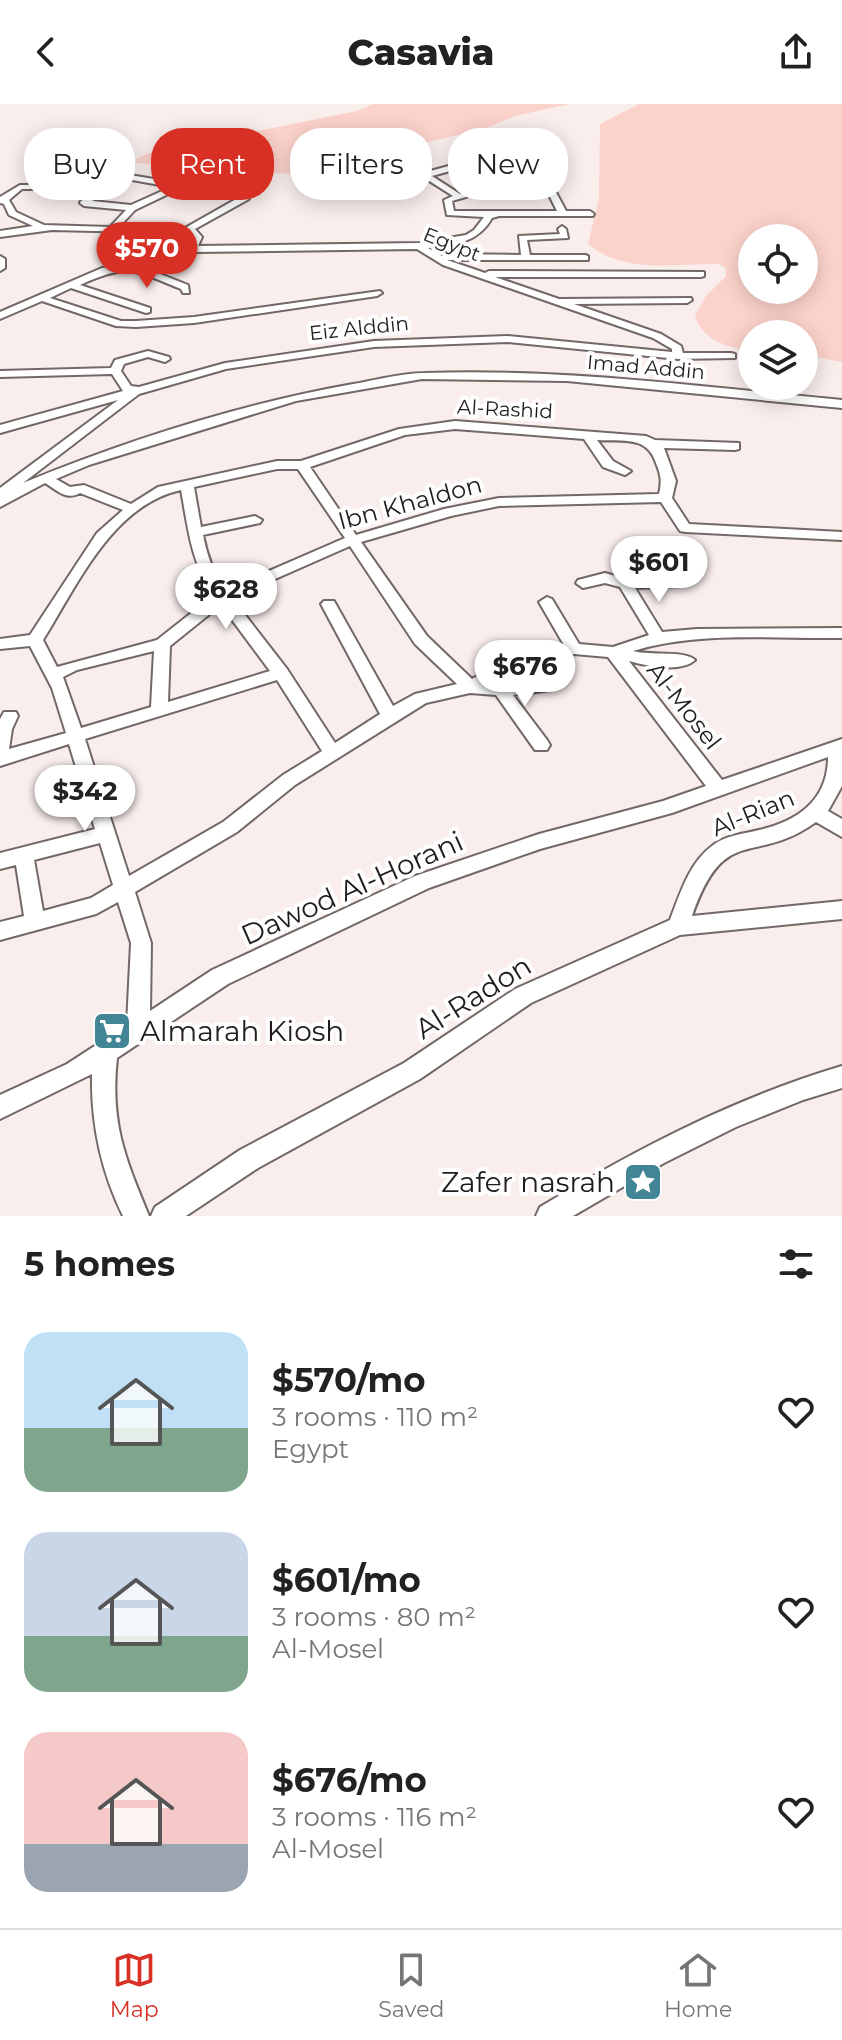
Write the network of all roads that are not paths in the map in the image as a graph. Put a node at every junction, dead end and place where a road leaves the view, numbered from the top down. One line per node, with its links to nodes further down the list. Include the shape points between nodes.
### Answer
1 (448, 169): 3 (street, via 426,175)
2 (24, 187): 5 (street)
3 (448, 189)
4 (151, 199): 10 (street)
5 (2, 200): 14 (street, via 15,215)
6 (89, 200): 10 (street, via 84,203)
7 (241, 200): 17 (street)
8 (448, 200): 13 (street, via 450,213)
9 (556, 200): 11 (street)
10 (132, 208): 15 (street)
11 (562, 213): 12 (street); 13 (street)
12 (590, 214)
13 (491, 215): 19 (street, via 474,237)
14 (41, 227): 15 (street); 18 (street)
15 (113, 229): 17 (street)
16 (562, 229): 22 (street, via 565,236 522,238)
17 (186, 231): 20 (street, via 197,234)
18 (0, 234)
19 (419, 246): 20 (street, Egypt); 21 (street, Egypt)
20 (192, 249): 25 (street, via 173,263)
21 (437, 257): 22 (street); 28 (street, Egypt)
22 (526, 258): 23 (street)
23 (585, 258)
24 (0, 259): 26 (street)
25 (129, 266): 29 (street); 30 (street, via 177,282)
26 (0, 268)
27 (701, 274): 28 (street)
28 (480, 275): 34 (street, Egypt)
29 (71, 285): 32 (street); 35 (street)
30 (186, 291)
31 (377, 293): 32 (street, via 194,320 125,324)
32 (41, 298): 36 (street)
33 (687, 300): 34 (street)
34 (555, 302): 37 (street, Egypt, via 657,336 677,348)
35 (146, 310)
36 (0, 316)
37 (678, 356): 38 (street, Eiz Alddin); 42 (street, Eiz Alddin, via 560,342 423,340 260,358)
38 (731, 356)
39 (165, 359): 40 (street, via 148,354 119,362)
40 (115, 371): 41 (street); 42 (street, via 125,388)
41 (0, 374)
42 (139, 390): 44 (street, Eiz Alddin); 52 (street)
43 (842, 404): 50 (street, Imad Addin, via 642,383 422,376 295,398 125,448)
44 (0, 429)
45 (588, 436): 46 (street, Al-Rashid); 48 (street, Al-Rashid, via 455,425 403,432); 49 (street, via 608,464)
46 (654, 444): 47 (street, Al-Rashid); 53 (street, via 669,481)
47 (735, 446)
48 (302, 465): 51 (street, Al-Rashid, via 277,465); 59 (street)
49 (625, 471)
50 (46, 478): 54 (street, Imad Addin); 55 (street, via 70,493 79,488)
51 (187, 485): 55 (street, Al-Rashid, via 159,492); 57 (street)
52 (0, 494)
53 (665, 498): 58 (street, via 685,528); 59 (street, Ibn Khaldon, via 499,502)
54 (0, 503)
55 (132, 509): 68 (street, Al-Rashid, via 102,536)
56 (255, 520): 57 (street)
57 (196, 532): 63 (street, via 211,581)
58 (842, 536)
59 (353, 540): 63 (street, Ibn Khaldon); 77 (street, via 421,640)
60 (680, 581): 62 (street)
61 (583, 583): 62 (street, via 605,578)
62 (625, 584): 67 (street)
63 (224, 596): 70 (street, Ibn Khaldon); 74 (street)
64 (547, 602): 71 (street)
65 (329, 604): 81 (street)
66 (842, 633): 67 (street)
67 (658, 638): 72 (street)
68 (35, 640): 69 (street); 75 (street)
69 (0, 644)
70 (162, 644): 75 (street, Ibn Khaldon); 79 (street)
71 (574, 649): 72 (street); 77 (street, via 523,658)
72 (613, 652): 73 (street, via 649,661); 87 (street, Al-Mosel)
73 (687, 660)
74 (281, 673): 79 (street); 85 (street)
75 (53, 675): 82 (street)
76 (545, 686): 78 (street)
77 (470, 687): 78 (street); 81 (street, via 421,698)
78 (501, 690): 83 (street)
79 (159, 708): 82 (street)
80 (10, 716): 86 (street)
81 (390, 716): 85 (street)
82 (75, 734): 86 (street); 90 (street)
83 (541, 745)
84 (840, 746): 87 (street, Dawod Al-Horani); 88 (street, Al-Rian, via 837,784)
85 (331, 751): 93 (street, via 230,827)
86 (0, 758)
87 (719, 789): 98 (street, Dawod Al-Horani, via 422,882 220,977)
88 (817, 813): 89 (street); 96 (street, Al-Rian, via 790,830 716,853 696,877)
89 (842, 829)
90 (108, 833): 91 (street); 93 (street)
91 (24, 855): 92 (street); 95 (street)
92 (0, 861)
93 (125, 888): 95 (street, via 84,910); 98 (street, via 141,943)
94 (842, 910): 96 (street, Al-Radon)
95 (35, 922): 97 (street)
96 (678, 926): 103 (street, Al-Radon, via 523,996 412,1071 249,1159)
97 (0, 931)
98 (138, 1031): 99 (street, Dawod Al-Horani)
99 (106, 1051): 101 (street, Dawod Al-Horani, via 75,1072); 102 (street, via 107,1130)
100 (842, 1077): 104 (street, via 707,1124)
101 (0, 1107)
102 (136, 1216)
103 (164, 1216)
104 (549, 1216)

